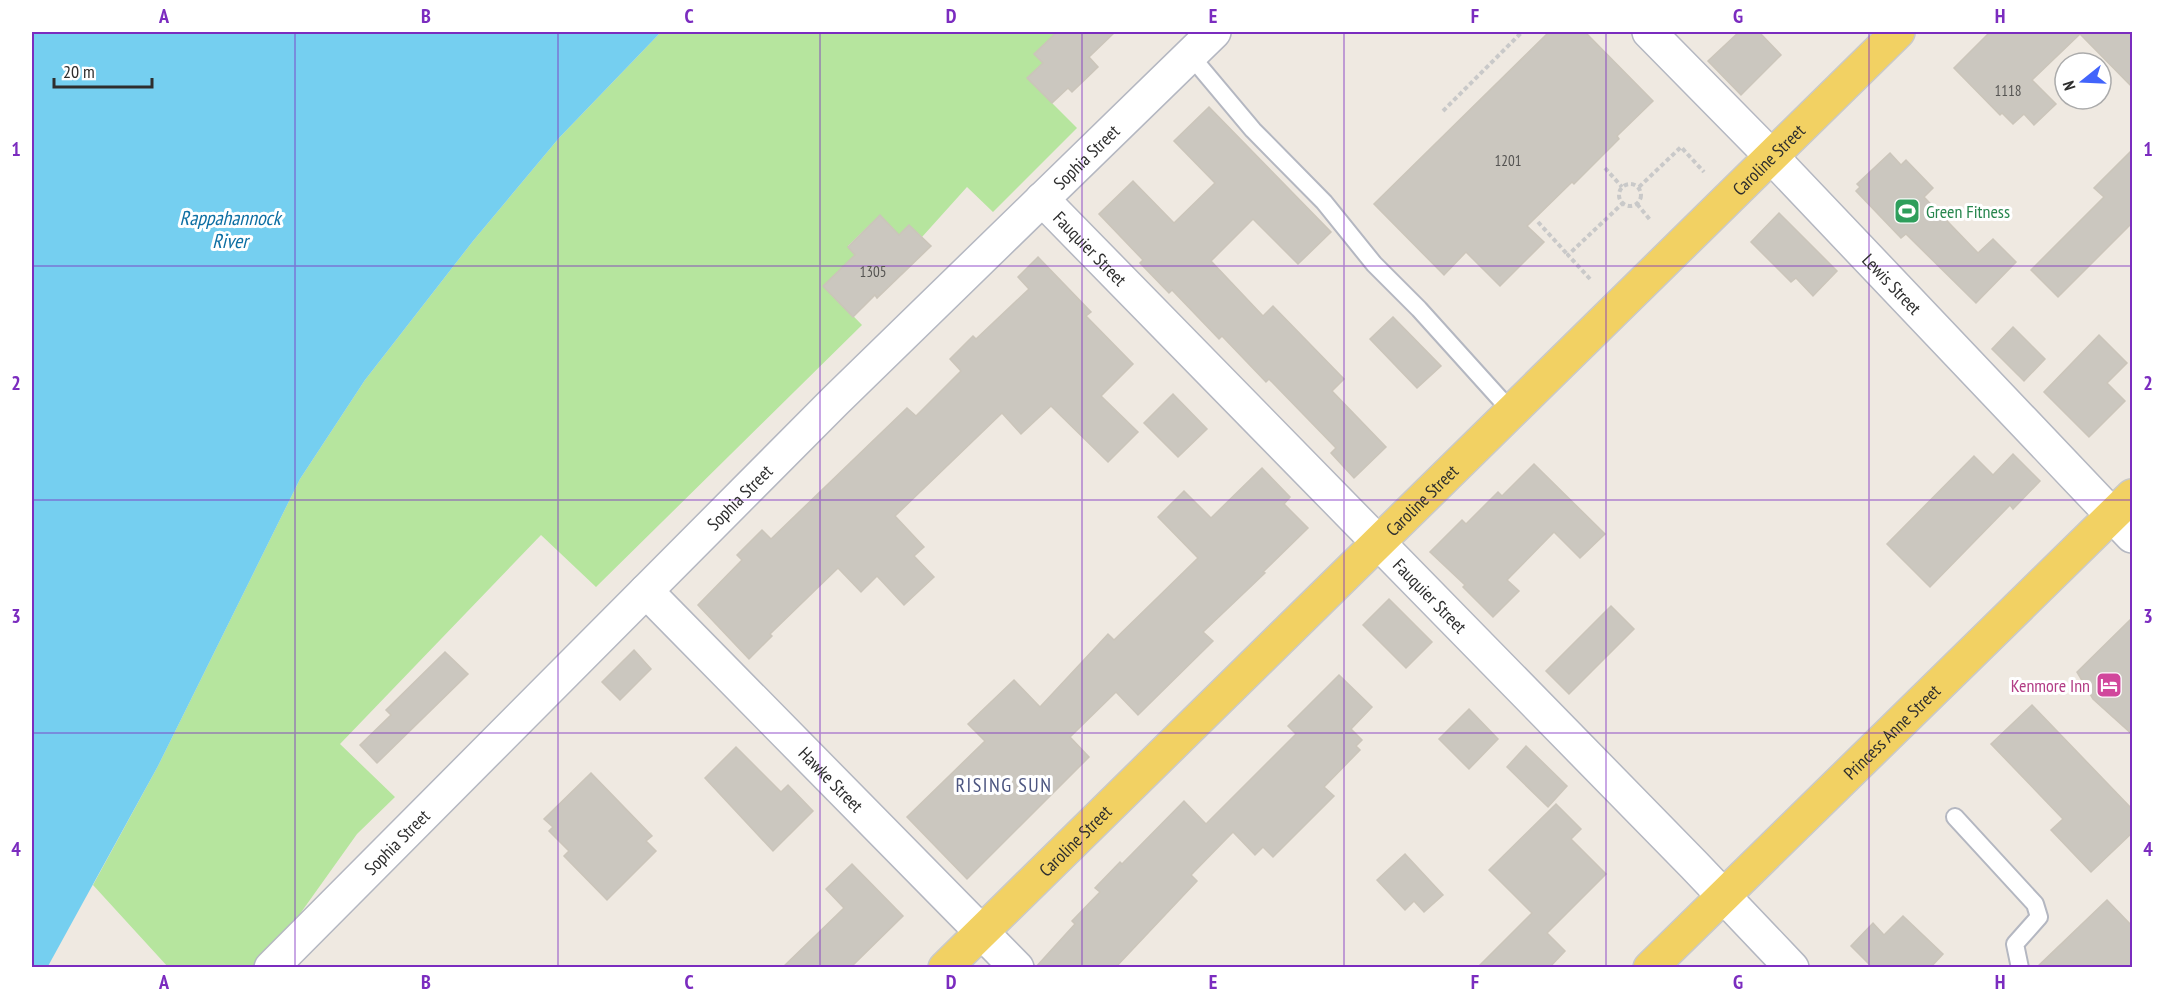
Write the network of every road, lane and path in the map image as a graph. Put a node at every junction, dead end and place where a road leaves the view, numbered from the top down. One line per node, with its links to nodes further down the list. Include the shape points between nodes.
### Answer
1 (1214, 32): 5 (street, Sophia Street)
2 (1522, 32): 6 (path)
3 (1649, 32): 7 (street, Lewis Street)
4 (1898, 32): 7 (main road, Caroline Street)
5 (1190, 56): 12 (street, Sophia Street); 19 (lane, via 1253,130 1324,202 1374,264)
6 (1443, 111)
7 (1771, 156): 19 (main road, Caroline Street); 20 (street, Lewis Street)
8 (1605, 168): 10 (path)
9 (1704, 172): 11 (path, via 1681,147)
10 (1622, 187): 11 (path, via 1629,183); 13 (path, via 1619,197)
11 (1639, 187): 14 (path, via 1642,195)
12 (1042, 199): 21 (street, Fauquier Street); 22 (street, Sophia Street)
13 (1623, 203): 14 (path); 17 (path)
14 (1636, 204): 15 (path)
15 (1651, 221)
16 (1539, 222): 17 (path)
17 (1568, 255): 18 (path)
18 (1590, 279)
19 (1511, 411): 21 (main road, Caroline Street)
20 (2126, 516): 24 (main road, Princess Anne Street)
21 (1377, 543): 24 (street, Fauquier Street); 25 (main road, Caroline Street)
22 (645, 591): 25 (street, Hawke Street); 27 (street, Sophia Street)
23 (1955, 817): 31 (lane, via 2036,904 2039,917 2015,944)
24 (1724, 896): 26 (street, Fauquier Street); 30 (main road, Princess Anne Street)
25 (982, 931): 28 (main road, Caroline Street); 29 (street, Hawke Street)
26 (1781, 964)
27 (271, 968)
28 (945, 968)
29 (1017, 968)
30 (1650, 968)
31 (2020, 968)

